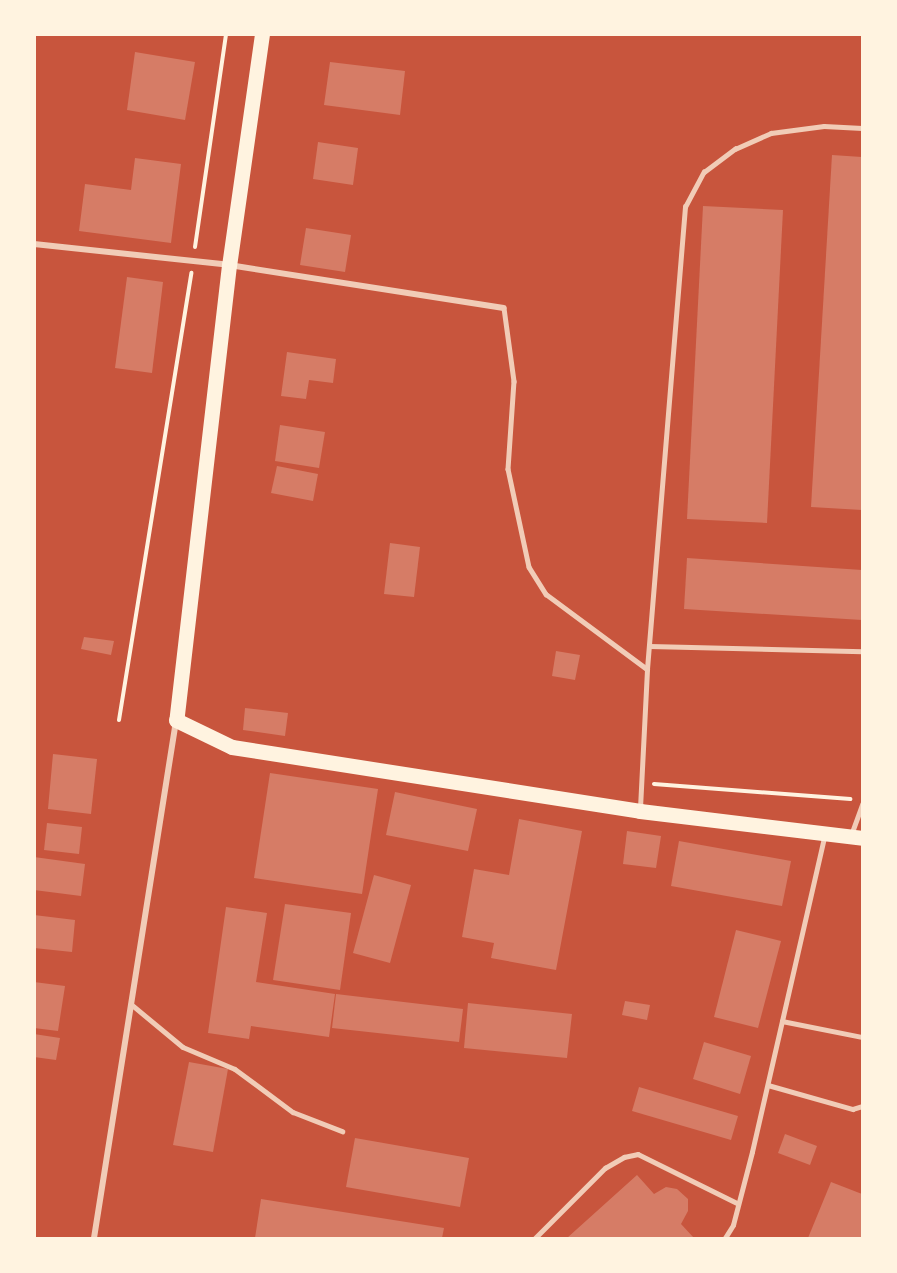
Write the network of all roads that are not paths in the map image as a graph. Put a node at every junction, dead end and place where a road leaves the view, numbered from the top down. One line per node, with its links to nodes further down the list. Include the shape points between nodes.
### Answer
1 (262, 34): 4 (main road)
2 (862, 128): 6 (lane, via 824,126 771,134 719,160 692,189 681,236)
3 (34, 244): 4 (street)
4 (229, 265): 5 (street); 9 (main road)
5 (504, 308): 8 (lane, via 514,381 508,469 529,567 546,594)
6 (650, 646): 7 (lane); 8 (lane)
7 (862, 651)
8 (647, 669): 11 (lane)
9 (176, 720): 11 (main road, via 232,747); 14 (street)
10 (862, 804): 13 (lane)
11 (640, 811): 12 (main road)
12 (825, 834): 13 (main road); 15 (lane)
13 (856, 838)
14 (131, 1004): 19 (lane, via 183,1047 235,1069 293,1112); 21 (street)
15 (782, 1021): 16 (lane); 17 (lane)
16 (862, 1037)
17 (768, 1085): 18 (lane, via 853,1109); 20 (lane)
18 (862, 1106)
19 (342, 1131)
20 (737, 1203): 22 (lane, via 638,1154 605,1168); 23 (lane)
21 (94, 1239)
22 (535, 1239)
23 (725, 1239)

